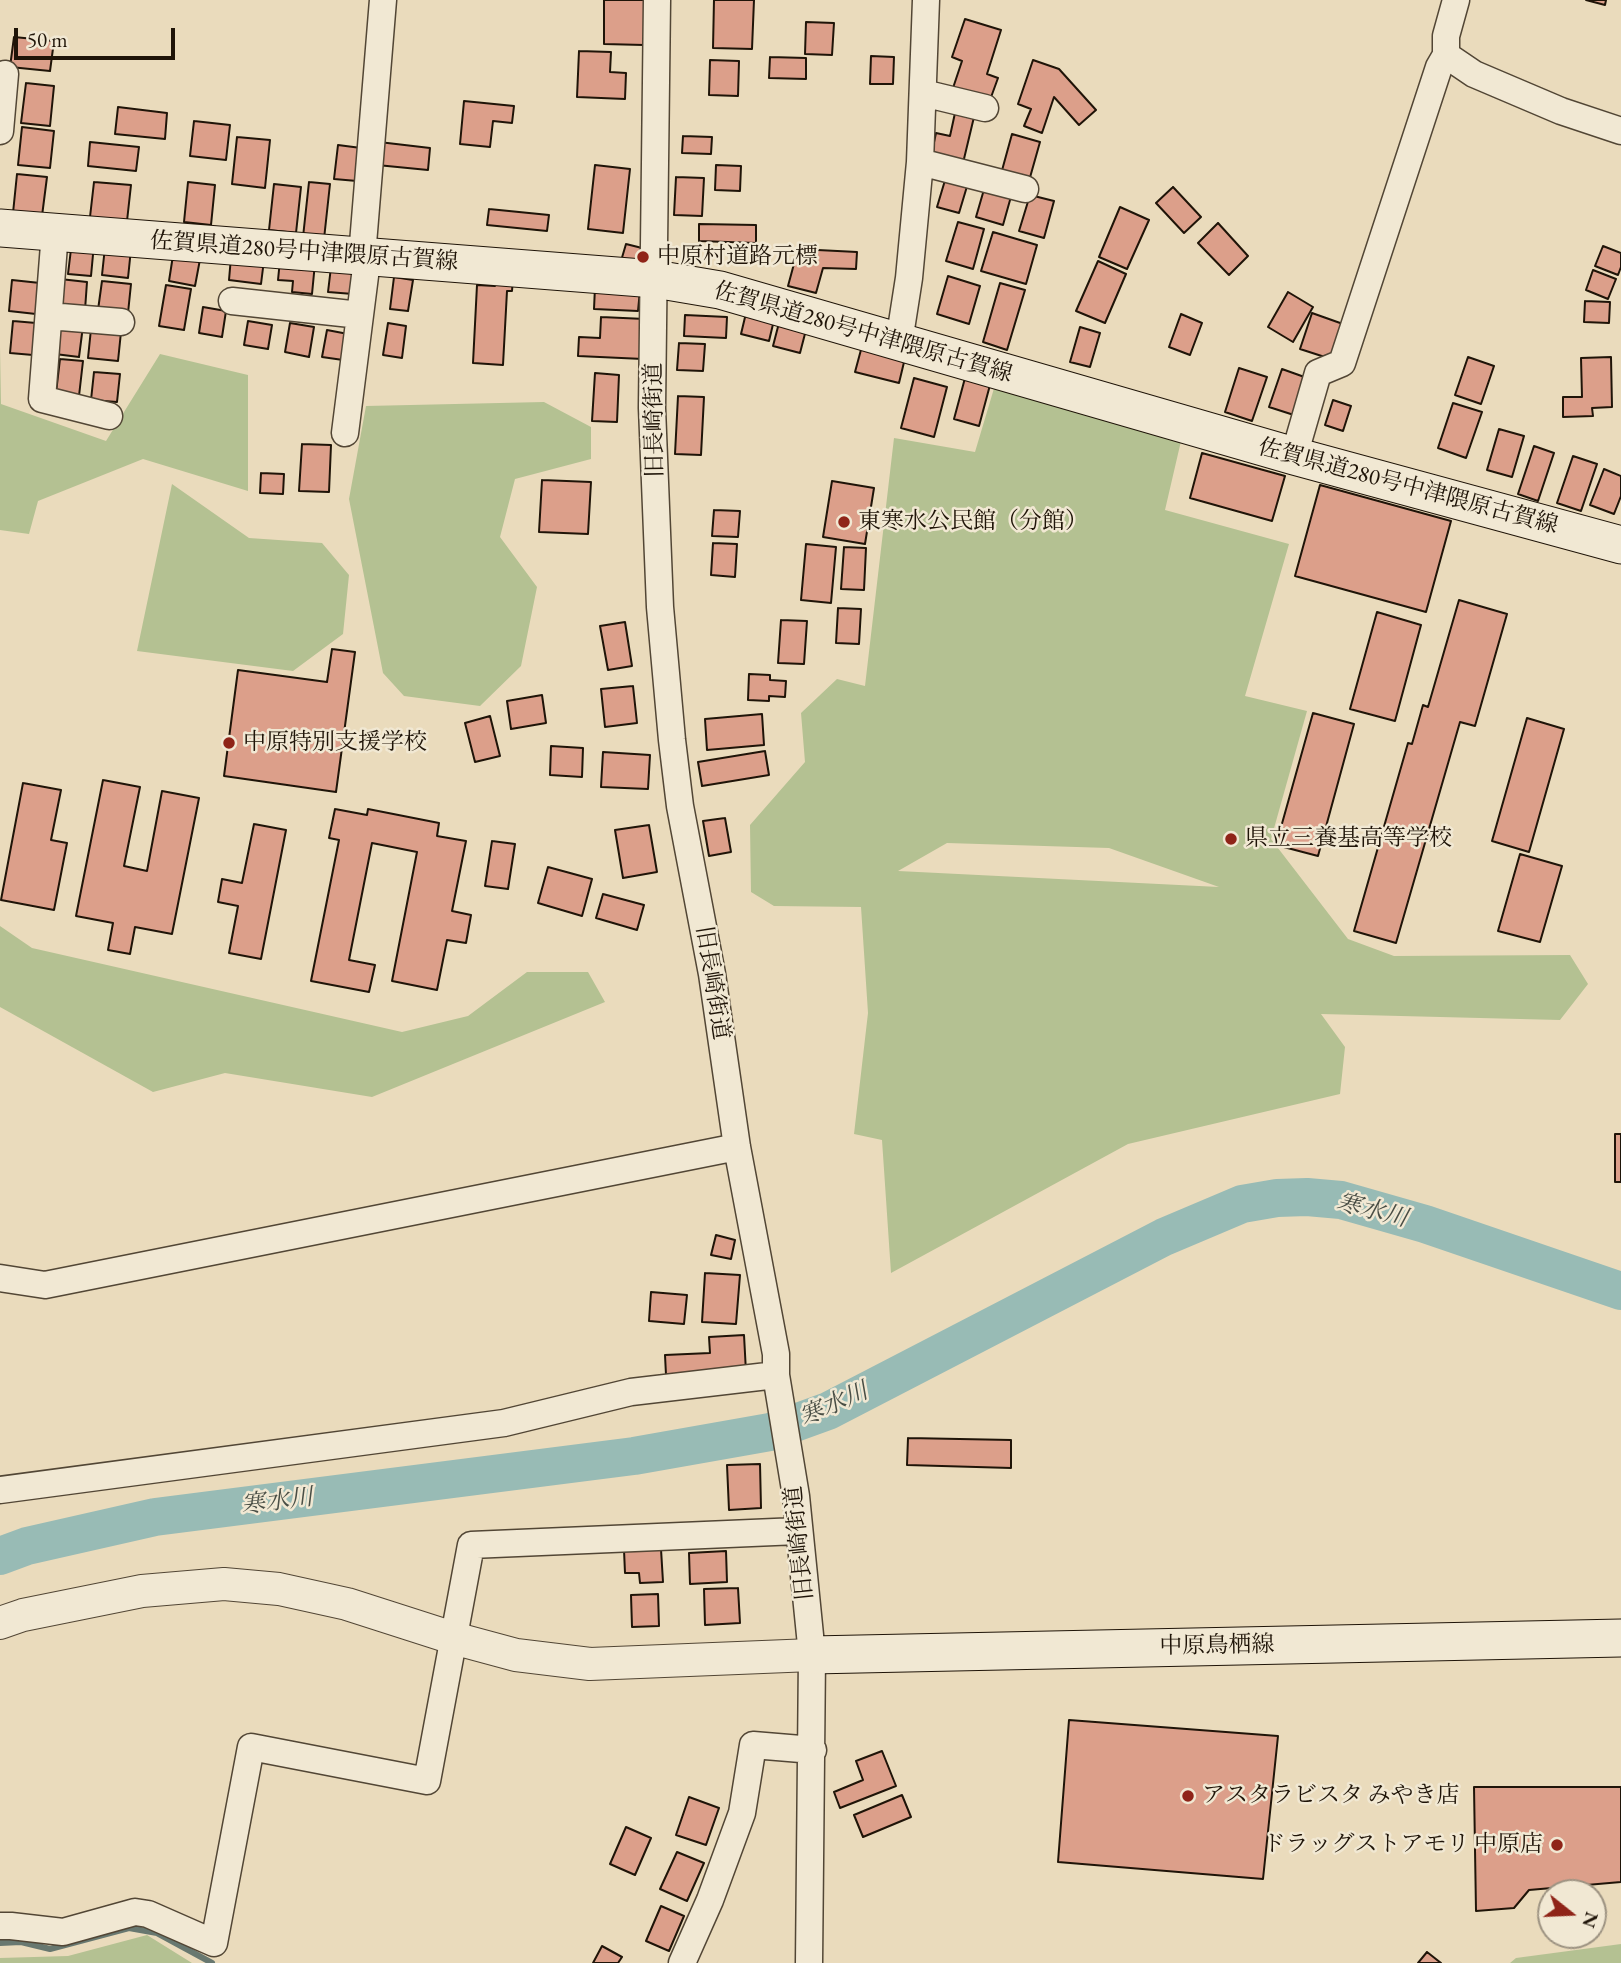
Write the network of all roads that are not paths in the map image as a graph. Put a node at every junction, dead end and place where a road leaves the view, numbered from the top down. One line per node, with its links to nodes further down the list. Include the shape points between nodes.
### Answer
1 (383, 0): 15 (street)
2 (657, 0): 16 (street, 旧長崎街道)
3 (926, 0): 7 (street)
4 (1456, 0): 5 (street)
5 (1446, 55): 10 (street, via 1474,74); 24 (street, via 1342,363 1318,373)
6 (5, 74): 9 (street)
7 (923, 93): 8 (street); 11 (street)
8 (985, 108)
9 (0, 131)
10 (1621, 131)
11 (920, 162): 12 (street); 21 (street)
12 (1025, 188)
13 (0, 228): 14 (main road, 佐賀県道280号中津隈原古賀線)
14 (55, 232): 15 (main road, 佐賀県道280号中津隈原古賀線); 19 (street)
15 (362, 256): 16 (main road, 佐賀県道280号中津隈原古賀線); 18 (street, via 366,268)
16 (655, 279): 21 (main road, 佐賀県道280号中津隈原古賀線, via 720,290); 26 (street, 旧長崎街道, via 652,408 660,607 672,740)
17 (232, 301): 18 (street)
18 (360, 315): 23 (street)
19 (49, 316): 20 (street); 22 (street, via 42,399)
20 (121, 322)
21 (898, 342): 24 (main road, 佐賀県道280号中津隈原古賀線)
22 (109, 416)
23 (345, 433)
24 (1294, 456): 25 (main road, 佐賀県道280号中津隈原古賀線)
25 (1621, 545)
26 (737, 1147): 27 (street, via 45,1285); 28 (street, 旧長崎街道, via 776,1354)
27 (0, 1278)
28 (776, 1375): 29 (street, via 631,1392 504,1423); 30 (street, 旧長崎街道)
29 (0, 1490)
30 (798, 1531): 32 (street, via 471,1545); 34 (street, 旧長崎街道)
31 (0, 1623): 32 (street, via 142,1591 224,1584 279,1589 347,1604)
32 (453, 1638): 34 (street, via 516,1655 590,1664); 36 (street, via 427,1781 251,1747 214,1943 135,1912 63,1932)
33 (1621, 1638): 34 (main road, 中原鳥栖線)
34 (812, 1655): 35 (street, 旧長崎街道)
35 (813, 1750): 37 (street, via 753,1745 742,1813); 38 (street, 旧長崎街道)
36 (0, 1927)
37 (682, 1963)
38 (809, 1963)

